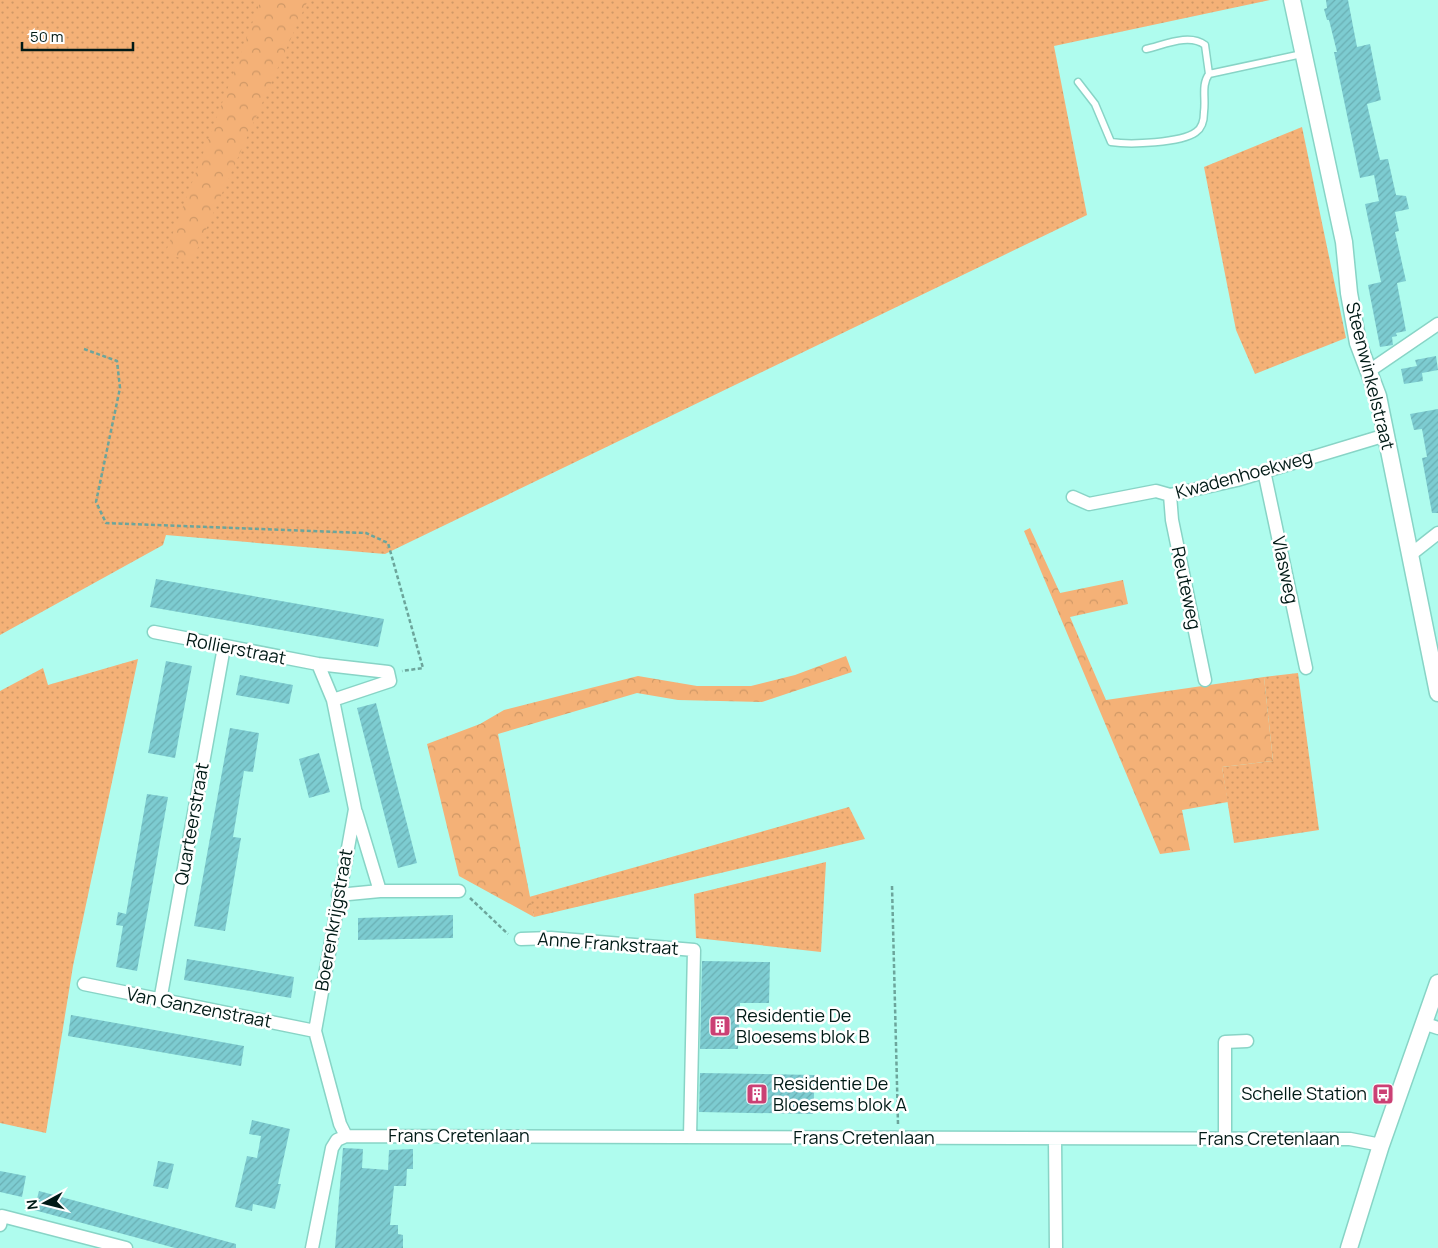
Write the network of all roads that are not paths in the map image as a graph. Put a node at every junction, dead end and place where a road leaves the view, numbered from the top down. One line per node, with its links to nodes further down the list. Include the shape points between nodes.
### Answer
1 (1292, 0): 3 (street, Steenwinkelstraat)
2 (1146, 49): 4 (lane, via 1184,40 1202,42)
3 (1304, 53): 4 (lane); 7 (street, Steenwinkelstraat, via 1344,242 1358,343)
4 (1209, 74): 5 (lane, via 1204,85 1201,128 1195,133 1180,139 1118,143 1111,142 1095,104)
5 (1078, 82)
6 (1438, 324): 7 (street)
7 (1369, 372): 8 (street, Steenwinkelstraat)
8 (1386, 435): 9 (street, Kwadenhoekweg); 13 (street, Steenwinkelstraat)
9 (1264, 471): 10 (street, Kwadenhoekweg); 17 (street, Vlasweg)
10 (1170, 495): 11 (street, Kwadenhoekweg, via 1156,491 1089,504); 18 (street, Reuteweg, via 1172,520)
11 (1073, 498)
12 (1438, 533): 13 (street)
13 (1410, 556): 19 (street, Steenwinkelstraat)
14 (154, 632): 15 (street, Rollierstraat)
15 (224, 647): 16 (street, Rollierstraat); 28 (street, Quarteerstraat)
16 (318, 664): 20 (street, Boerenkrijgstraat); 20 (street, Rollierstraat, via 388,672 390,681)
17 (1306, 668)
18 (1205, 680)
19 (1437, 687)
20 (334, 700): 21 (street, Boerenkrijgstraat)
21 (355, 809): 22 (street); 24 (street, Boerenkrijgstraat)
22 (380, 891): 23 (street); 24 (street)
23 (459, 891)
24 (338, 895): 30 (street, Boerenkrijgstraat)
25 (521, 939): 33 (street, Anne Frankstraat, via 551,938 694,950)
26 (1438, 983): 29 (street)
27 (84, 984): 28 (street, Van Ganzenstraat)
28 (160, 1001): 30 (street, Van Ganzenstraat)
29 (1430, 1026): 36 (street)
30 (314, 1031): 32 (street, Boerenkrijgstraat)
31 (1247, 1041): 35 (street, via 1225,1042)
32 (346, 1136): 33 (street, Frans Cretenlaan); 39 (street, via 337,1140 332,1148)
33 (690, 1138): 34 (street, Frans Cretenlaan)
34 (1055, 1139): 35 (street, Frans Cretenlaan); 40 (street)
35 (1225, 1139): 36 (street, Frans Cretenlaan, via 1350,1139)
36 (1381, 1145): 41 (street)
37 (0, 1224): 38 (street, via 2,1216)
38 (126, 1248)
39 (312, 1248)
40 (1056, 1248)
41 (1349, 1248)

